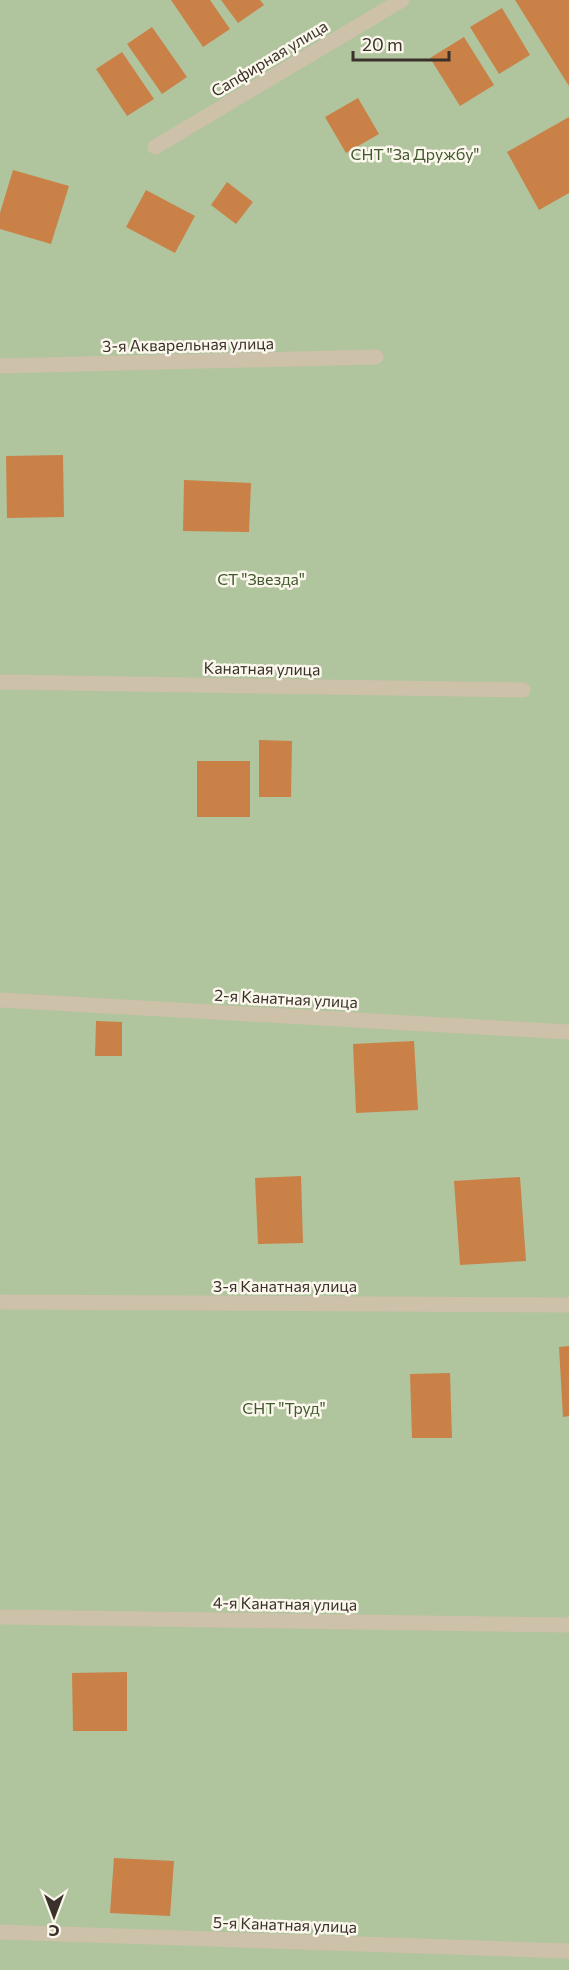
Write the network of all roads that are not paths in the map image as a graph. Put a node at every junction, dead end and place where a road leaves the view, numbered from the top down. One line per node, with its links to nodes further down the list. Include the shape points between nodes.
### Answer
1 (402, 0): 2 (lane, Сапфирная улица)
2 (155, 147)
3 (376, 357): 4 (lane, 3-я Акварельная улица)
4 (0, 366)
5 (0, 682): 6 (lane, Канатная улица)
6 (523, 690)
7 (0, 1000): 8 (lane, 2-я Канатная улица)
8 (569, 1032)
9 (0, 1302): 10 (lane, 3-я Канатная улица)
10 (569, 1305)
11 (0, 1617): 12 (lane, 4-я Канатная улица)
12 (569, 1625)
13 (0, 1932): 14 (lane, 5-я Канатная улица)
14 (569, 1951)

